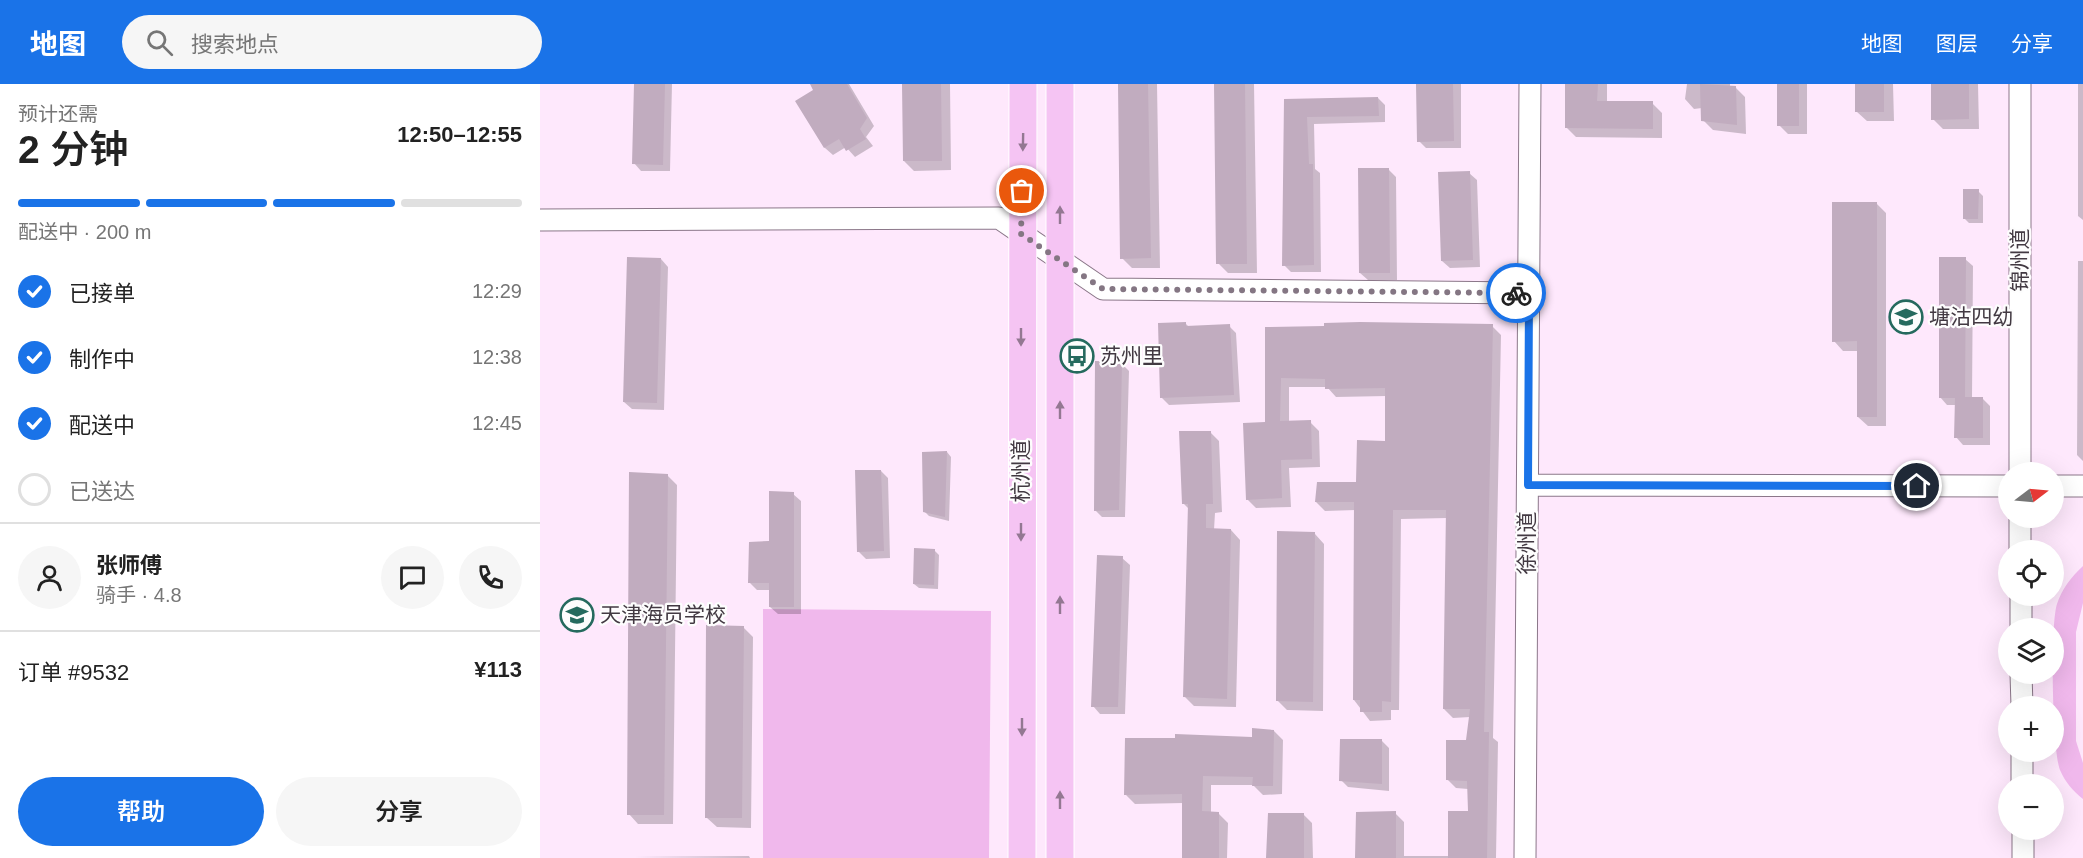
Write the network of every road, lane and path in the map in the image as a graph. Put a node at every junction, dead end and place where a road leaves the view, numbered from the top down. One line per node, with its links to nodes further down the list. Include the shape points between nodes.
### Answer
1 (1023, 84): 6 (main road, 杭州道, one-way to 6)
2 (1060, 84): 7 (main road, 杭州道, one-way to 2)
3 (1530, 84): 8 (street, 徐州道)
4 (2020, 84): 9 (street, 锦州道)
5 (540, 220): 6 (street, via 999,218)
6 (1021, 234): 7 (street); 15 (main road, 杭州道, one-way to 15)
7 (1059, 260): 8 (street, via 1103,289); 16 (main road, 杭州道, one-way to 7)
8 (1529, 293): 10 (street, 徐州道)
9 (2020, 462)
10 (1528, 485): 11 (street); 17 (street, 徐州道)
11 (1998, 486)
12 (2064, 486): 13 (street)
13 (2083, 486)
14 (2023, 840): 18 (street)
15 (1022, 858)
16 (1060, 858)
17 (1525, 858)
18 (2023, 858)

